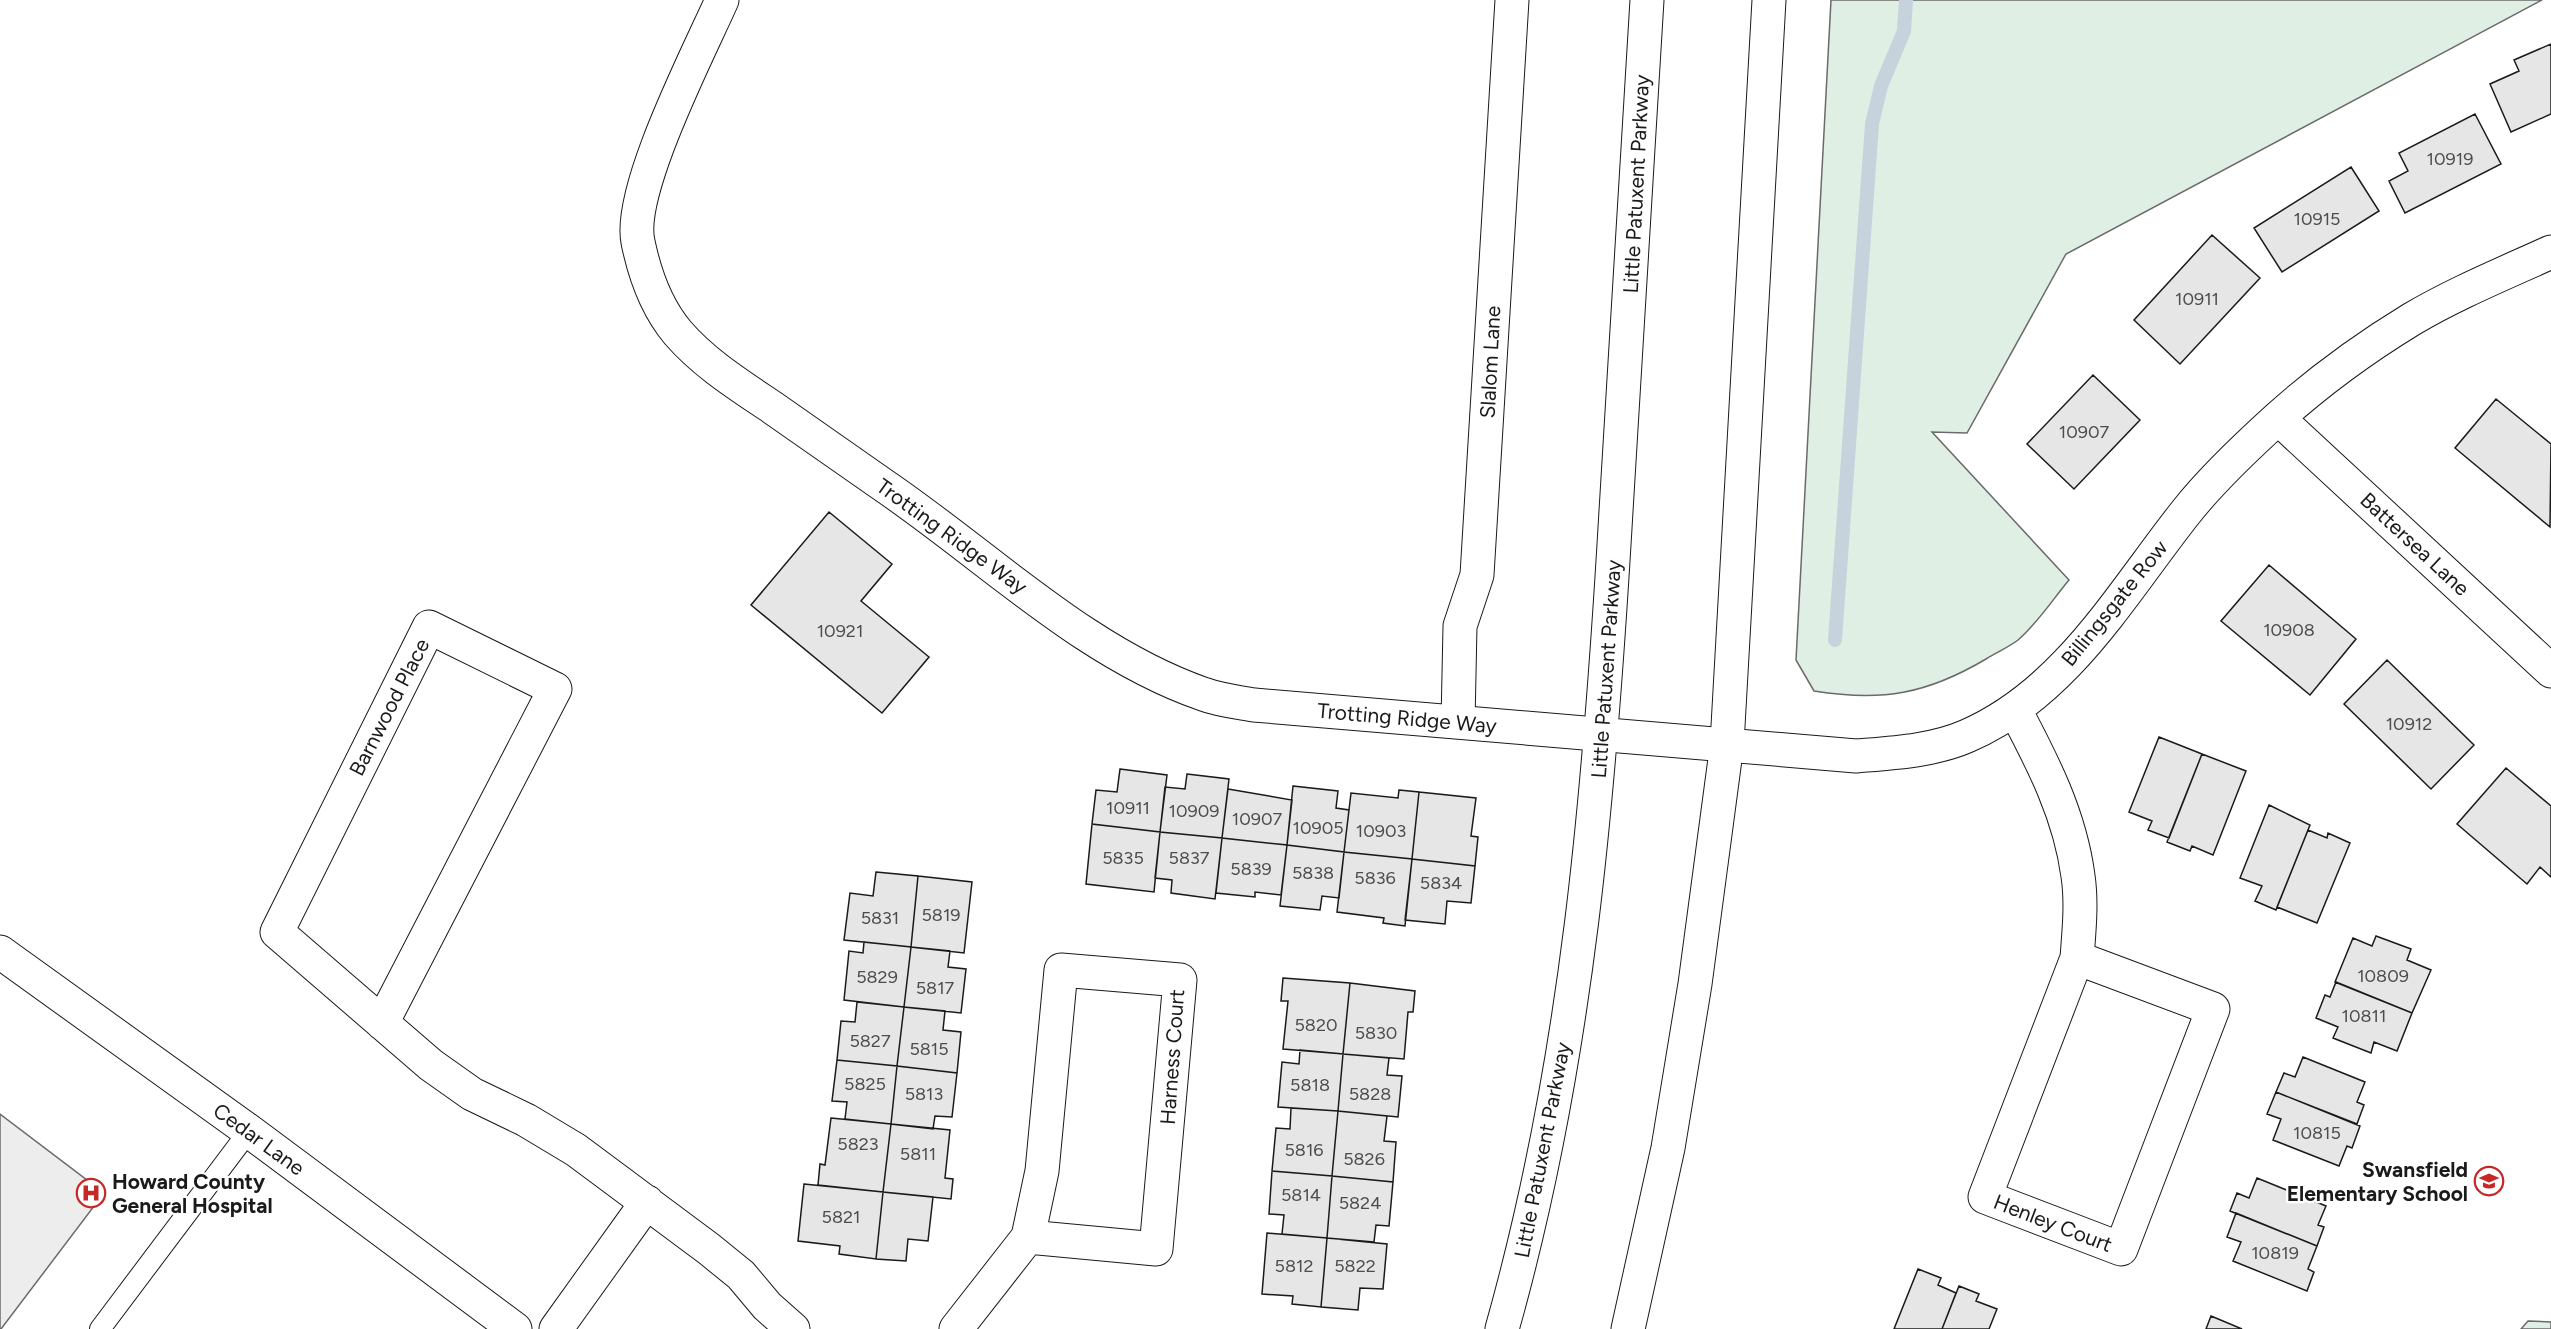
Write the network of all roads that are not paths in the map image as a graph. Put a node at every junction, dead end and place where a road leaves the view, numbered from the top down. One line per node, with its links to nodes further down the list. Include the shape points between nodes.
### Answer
1 (722, 0): 9 (street, Trotting Ridge Way, via 650,165 640,203 637,239 656,302 710,365 901,497 1086,635 1149,670 1203,695 1254,705)
2 (1512, 0): 9 (street, Slalom Lane, via 1477,575 1460,626)
3 (1647, 0): 10 (street, Little Patuxent Parkway)
4 (1769, 0): 11 (street)
5 (2551, 252): 6 (street, Billingsgate Row, via 2412,319)
6 (2278, 418): 7 (street, Battersea Lane); 8 (street, Billingsgate Row, via 2187,510 2091,637 2048,683)
7 (2551, 671)
8 (2015, 710): 11 (street, Billingsgate Row, via 1966,737 1906,752 1856,756); 13 (street, Henley Court, via 2051,778 2065,818 2078,876)
9 (1458, 722): 10 (street, Trotting Ridge Way)
10 (1603, 737): 11 (street, Billingsgate Row); 23 (street, Little Patuxent Parkway, via 1580,956 1552,1112)
11 (1727, 744): 24 (street, via 1695,984 1668,1148)
12 (0, 952): 15 (street, Cedar Lane)
13 (2078, 958): 13 (street, Henley Court, via 2213,1010 2121,1249 1985,1197)
14 (382, 1023): 14 (street, Barnwood Place, via 555,689 429,627 277,933); 16 (street, Barnwood Place, via 472,1094 576,1150)
15 (249, 1131): 18 (lane); 19 (street, Cedar Lane)
16 (647, 1202): 20 (street); 21 (street, Barnwood Place, via 741,1275)
17 (1028, 1237): 17 (street, Harness Court, via 1156,1249 1180,980 1061,970 1042,1171); 22 (street, Harness Court)
18 (100, 1329)
19 (515, 1329)
20 (556, 1329)
21 (793, 1329)
22 (956, 1329)
23 (1502, 1329)
24 (1628, 1329)

